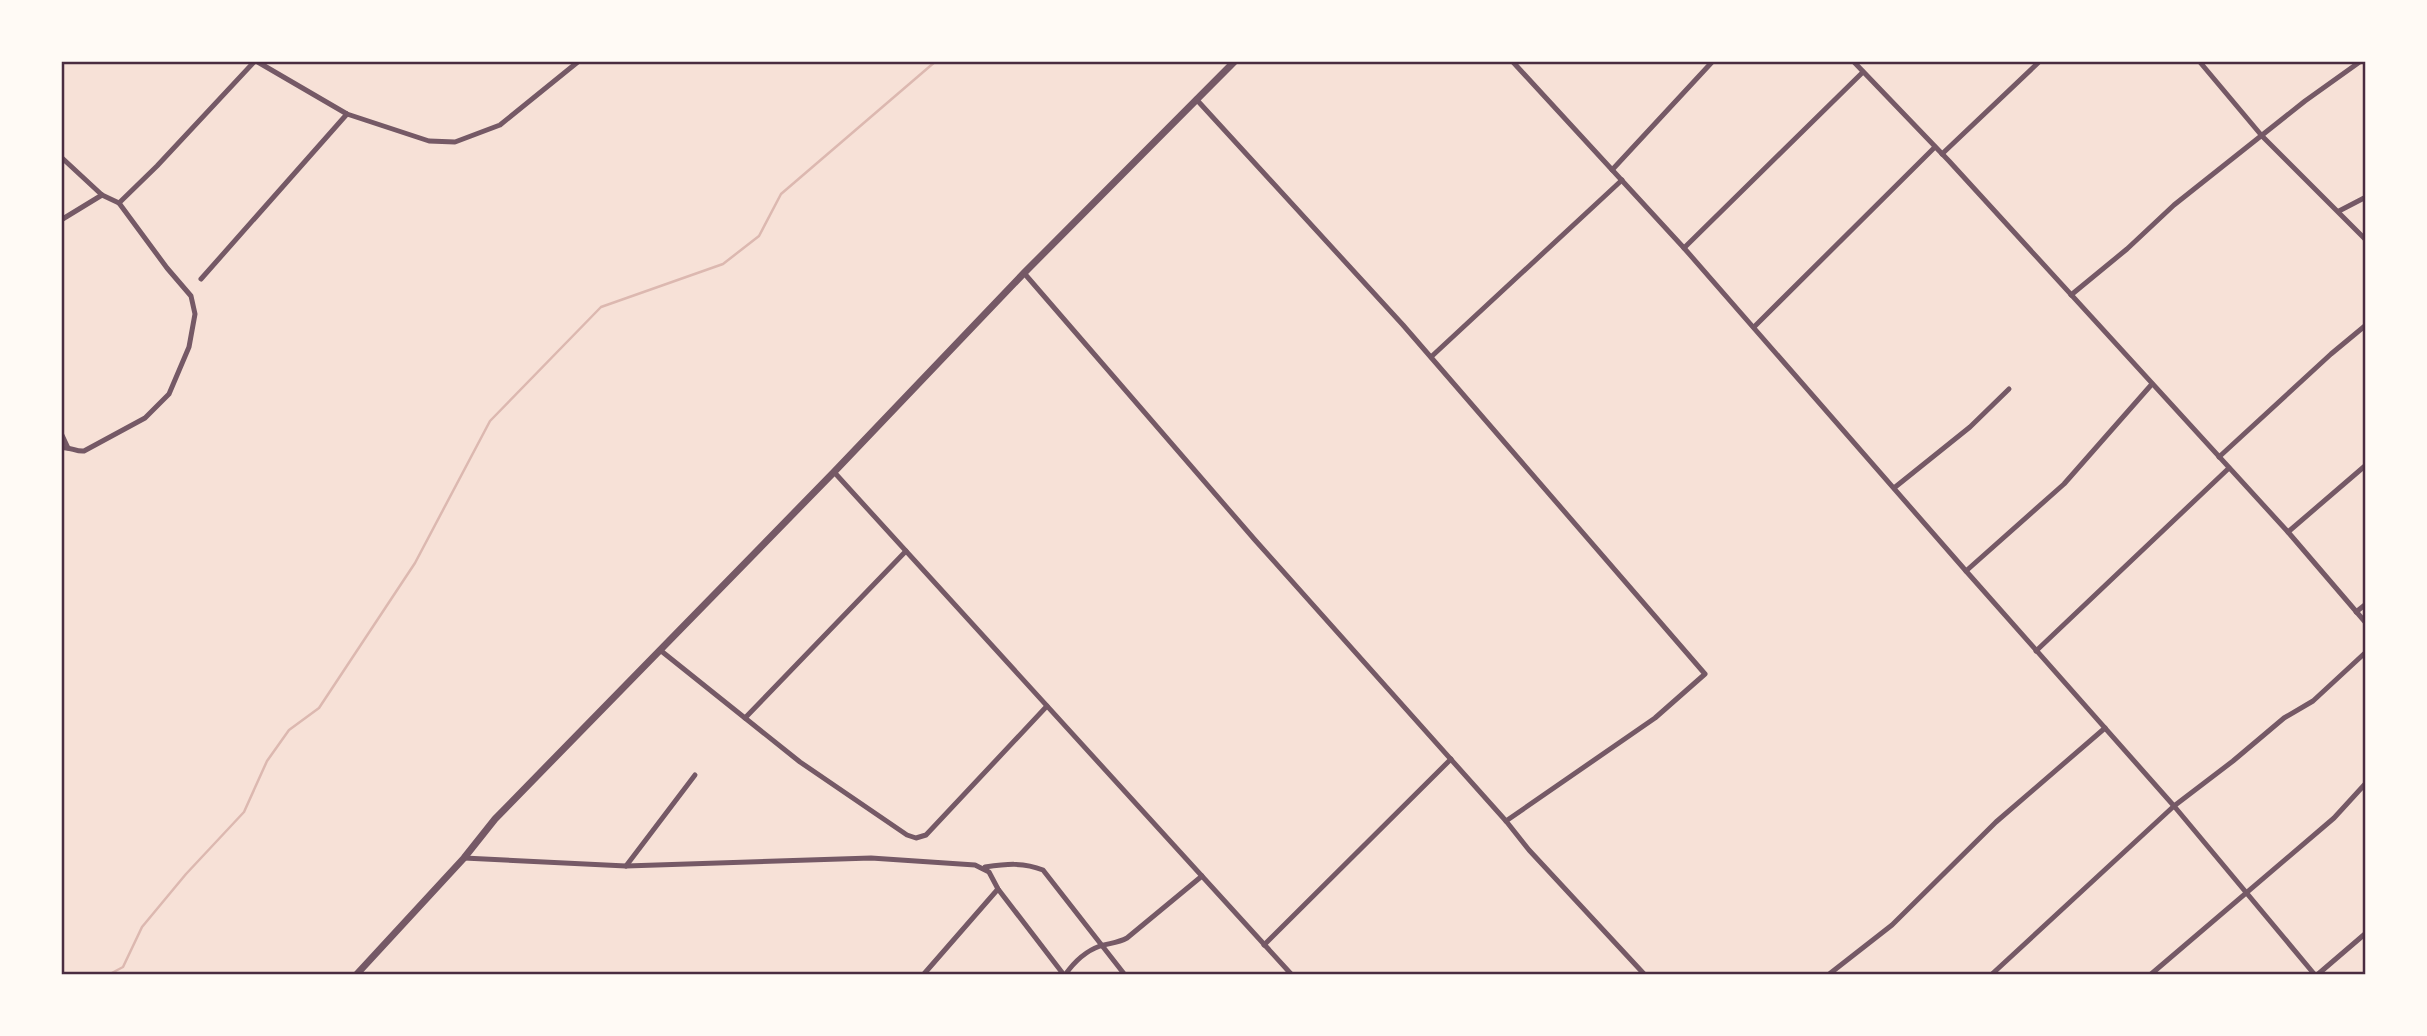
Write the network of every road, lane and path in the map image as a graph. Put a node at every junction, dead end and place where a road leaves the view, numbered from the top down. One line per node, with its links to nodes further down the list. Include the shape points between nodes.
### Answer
1 (255, 61): 12 (street); 21 (street)
2 (579, 61): 12 (street, via 500,125 455,142 429,141)
3 (1235, 61): 11 (street)
4 (1512, 61): 17 (street)
5 (1713, 61): 17 (street)
6 (1853, 61): 10 (street)
7 (2040, 61): 15 (street)
8 (2199, 61): 13 (street)
9 (2361, 61): 13 (street)
10 (1864, 72): 14 (street); 25 (street)
11 (1196, 99): 26 (street); 31 (street)
12 (347, 114): 27 (street)
13 (2262, 136): 22 (street); 28 (street)
14 (1935, 147): 15 (street); 30 (street)
15 (1942, 153): 28 (street)
16 (61, 157): 19 (street)
17 (1612, 170): 18 (street)
18 (1622, 180): 25 (street); 31 (street)
19 (102, 195): 21 (street); 23 (street)
20 (2366, 197): 22 (street)
21 (119, 203): 35 (street, via 191,296 195,314 189,346 169,394 145,418 84,451)
22 (2339, 211): 24 (street)
23 (61, 220)
24 (2366, 240)
25 (1684, 248): 30 (street)
26 (1024, 273): 39 (street); 53 (street)
27 (201, 279)
28 (2071, 295): 32 (street)
29 (2366, 325): 36 (street)
30 (1754, 327): 40 (street)
31 (1431, 357): 57 (street, via 1705,674 1655,718)
32 (2152, 384): 36 (street); 43 (street, via 2064,484)
33 (2010, 389): 40 (street)
34 (61, 433): 35 (street)
35 (64, 448)
36 (2219, 457): 38 (street)
37 (2366, 465): 41 (street)
38 (2229, 468): 41 (street); 48 (street)
39 (834, 472): 42 (street); 47 (street)
40 (1894, 488): 43 (street)
41 (2288, 532): 45 (street)
42 (906, 551): 50 (street); 51 (street)
43 (1966, 571): 48 (street)
44 (2366, 604): 45 (street)
45 (2356, 612): 46 (street)
46 (2366, 623)
47 (660, 650): 51 (street); 58 (street, via 495,818)
48 (2036, 650): 52 (street)
49 (2366, 652): 56 (street, via 2313,701 2284,718)
50 (1047, 706): 51 (street, via 926,835 916,838 800,762); 61 (street)
51 (745, 719)
52 (2105, 728): 56 (street); 73 (street, via 1996,822 1892,925)
53 (1451, 760): 57 (street); 66 (street)
54 (695, 775): 59 (street)
55 (2366, 783): 63 (street, via 2334,818)
56 (2174, 806): 63 (street); 74 (street)
57 (1506, 821): 72 (street)
58 (464, 858): 59 (street); 67 (street)
59 (626, 866): 60 (street, via 871,858)
60 (983, 868): 62 (street); 65 (street, via 1015,863 1043,870)
61 (1202, 876): 65 (street, via 1128,938); 66 (street)
62 (998, 890): 68 (street); 69 (street)
63 (2246, 891): 75 (street); 76 (street)
64 (2366, 933): 76 (street)
65 (1103, 945): 69 (street, via 1073,963); 70 (street)
66 (1265, 945): 71 (street)
67 (356, 975)
68 (923, 975)
69 (1065, 975)
70 (1125, 975)
71 (1292, 975)
72 (1645, 975)
73 (1828, 975)
74 (1991, 975)
75 (2150, 975)
76 (2316, 975)

